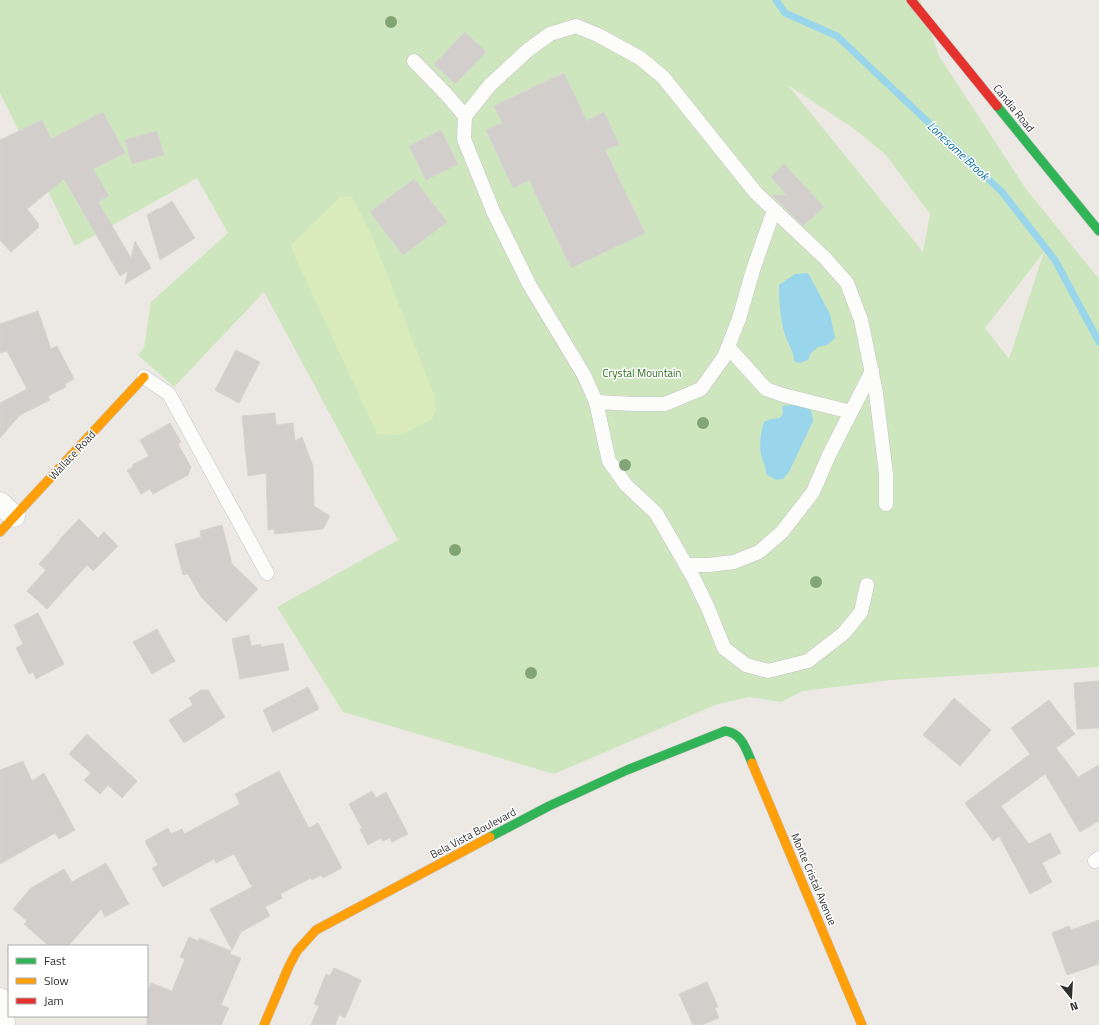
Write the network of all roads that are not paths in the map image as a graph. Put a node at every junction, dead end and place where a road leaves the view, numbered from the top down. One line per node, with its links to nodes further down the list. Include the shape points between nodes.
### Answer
1 (911, 0): 5 (street, Candia Road)
2 (414, 61): 3 (lane)
3 (465, 116): 4 (lane, via 490,85 528,50 550,34 576,26 640,58 663,77 756,193); 9 (lane, via 464,139 493,210 529,284 584,376)
4 (774, 210): 6 (lane); 7 (lane, via 825,258 847,284 861,320)
5 (1099, 231)
6 (728, 347): 9 (lane, via 724,357 701,389 665,404); 10 (lane, via 766,388 783,395)
7 (872, 371): 10 (lane); 11 (lane, via 886,474)
8 (144, 377): 12 (street, Wallace Road); 14 (lane, via 170,394)
9 (596, 402): 13 (lane, via 609,461 626,486 656,513)
10 (851, 412): 13 (lane, via 813,492 782,532 759,552 734,562)
11 (886, 504)
12 (5, 517)
13 (686, 564): 15 (lane, via 724,648 746,665 768,671 808,661 844,633 861,612)
14 (268, 572)
15 (866, 584)
16 (744, 741): 19 (street, Bela Vista Boulevard, via 733,732 725,731 627,770 549,806 316,930 289,966); 20 (street, Monte Cristal Avenue)
17 (0, 999): 18 (street)
18 (4, 1025)
19 (264, 1025)
20 (862, 1025)

